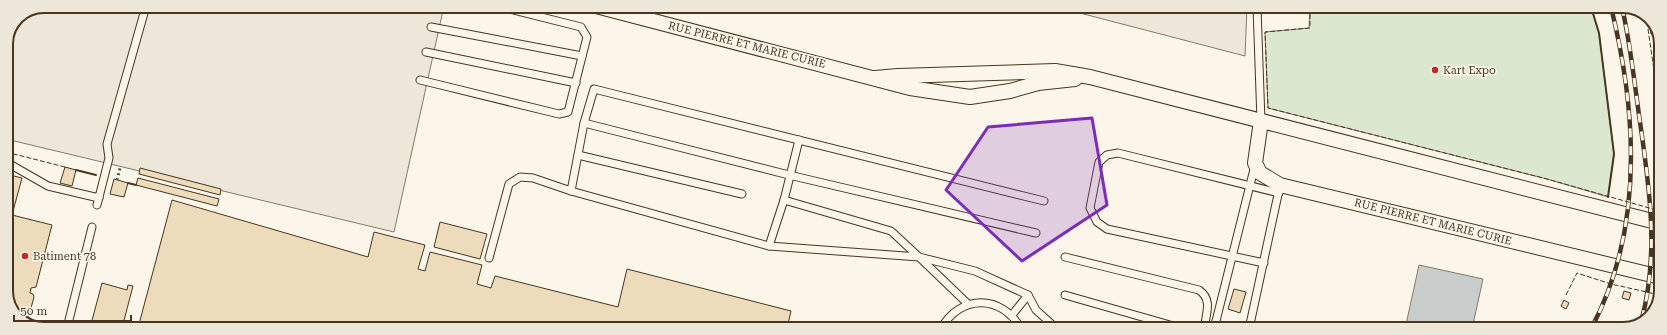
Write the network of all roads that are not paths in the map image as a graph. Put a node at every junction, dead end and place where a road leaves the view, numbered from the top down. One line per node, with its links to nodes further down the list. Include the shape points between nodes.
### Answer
1 (144, 13): 17 (lane, via 107,144 109,158 98,202 48,186)
2 (526, 13): 7 (lane, via 581,27 587,37)
3 (623, 13): 9 (street, RUE PIERRE ET MARIE CURIE)
4 (1257, 13): 12 (lane)
5 (431, 27): 7 (lane)
6 (426, 52): 11 (lane)
7 (582, 56): 11 (lane)
8 (1090, 77): 9 (street, RUE PIERRE ET MARIE CURIE, via 1055,71 1029,71); 9 (street, RUE PIERRE ET MARIE CURIE, via 1038,83 1010,91 970,97 910,88); 12 (street, RUE PIERRE ET MARIE CURIE)
9 (875, 78)
10 (420, 80): 11 (lane, via 559,114 568,112)
11 (576, 83)
12 (1261, 122): 16 (street); 25 (street, RUE PIERRE ET MARIE CURIE)
13 (584, 123): 14 (lane, via 594,89); 15 (lane); 18 (lane)
14 (799, 140): 18 (lane); 24 (lane)
15 (578, 155): 21 (lane); 22 (lane)
16 (1255, 163): 19 (lane); 20 (street, RUE PIERRE ET MARIE CURIE, via 1260,173)
17 (13, 166)
18 (789, 175): 23 (lane); 27 (lane)
19 (1250, 186): 20 (lane); 29 (lane); 29 (lane, via 1118,153 1107,155 1099,162 1090,208 1097,222 1107,229)
20 (1280, 189): 33 (lane); 34 (street, RUE PIERRE ET MARIE CURIE)
21 (571, 191): 28 (lane); 32 (lane, via 533,178 520,177 509,184)
22 (742, 194)
23 (784, 200): 28 (lane); 30 (lane, via 891,231)
24 (1044, 201)
25 (1654, 221)
26 (92, 228): 39 (lane)
27 (1036, 233)
28 (769, 246): 30 (lane)
29 (1232, 256): 33 (lane); 45 (lane)
30 (918, 257): 35 (lane, via 975,271); 37 (lane)
31 (1064, 257): 44 (lane, via 1199,290 1206,295 1208,301)
32 (489, 258)
33 (1264, 263): 46 (lane)
34 (1654, 276)
35 (1028, 295): 38 (lane); 42 (lane, via 1036,310)
36 (1065, 295): 43 (lane)
37 (968, 304): 38 (lane, via 992,304); 40 (lane, via 954,311)
38 (1012, 315): 41 (lane)
39 (68, 322)
40 (945, 322)
41 (1016, 322)
42 (1049, 322)
43 (1160, 322)
44 (1205, 322)
45 (1216, 322)
46 (1251, 322)

